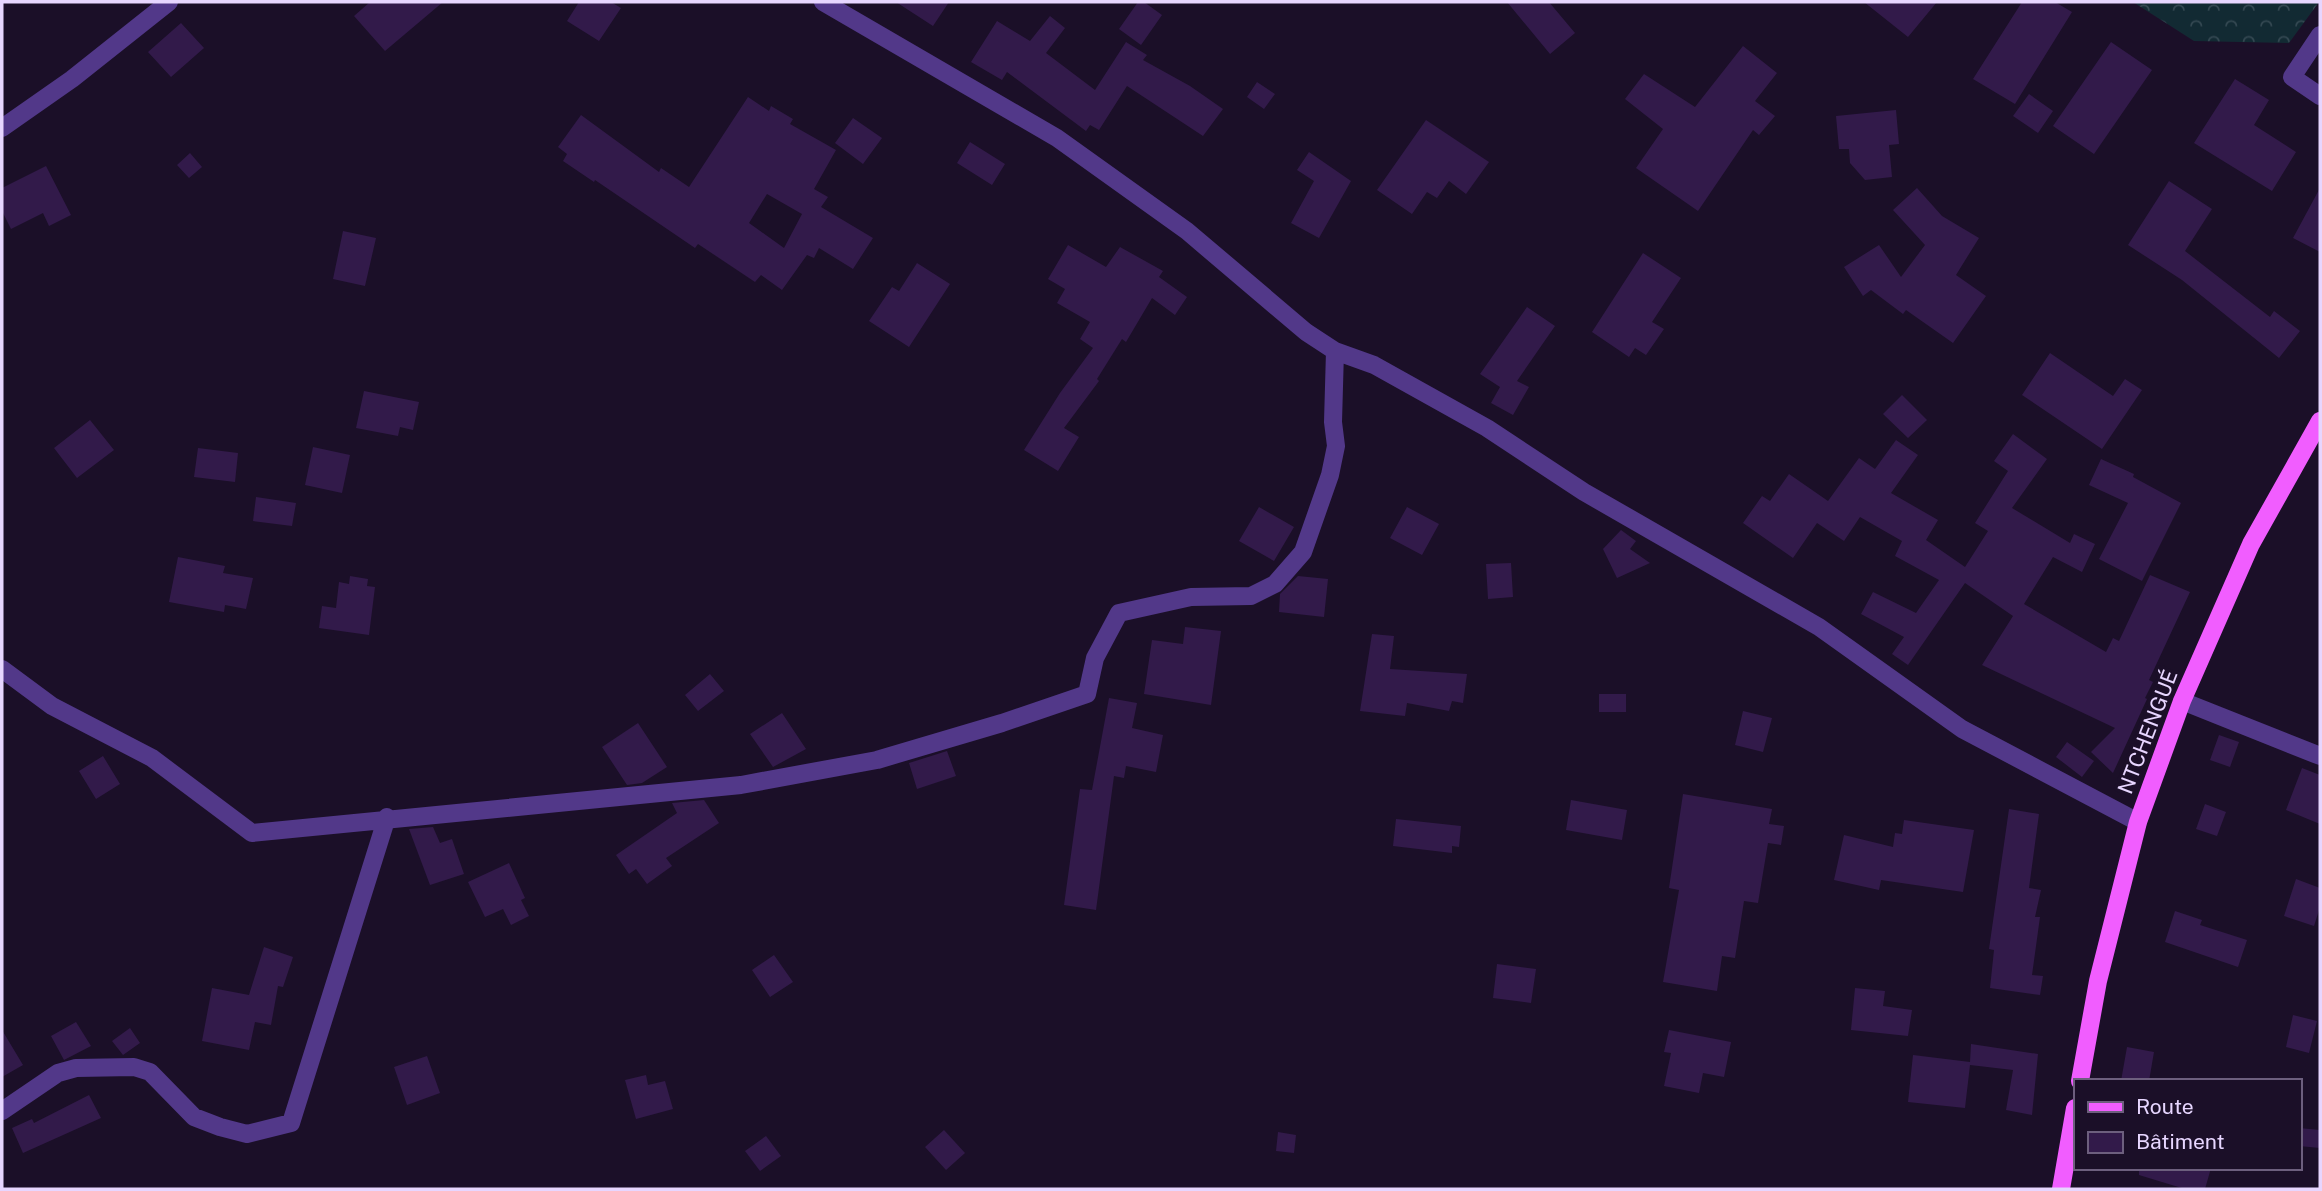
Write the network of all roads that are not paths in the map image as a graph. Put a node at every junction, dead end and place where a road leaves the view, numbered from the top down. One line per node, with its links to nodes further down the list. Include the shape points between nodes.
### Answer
1 (169, 2): 5 (street)
2 (824, 2): 6 (street, via 1056,138 1187,231 1306,332)
3 (2320, 35): 4 (street, via 2292,77)
4 (2320, 96)
5 (2, 128)
6 (1335, 351): 11 (street, via 1336,446 1303,552 1275,584 1251,596 1191,597 1119,613 1095,658 1087,694 877,760 741,785); 12 (street, via 1374,365 1487,428 1584,492 1819,627 1962,729)
7 (2320, 421): 9 (main road, NTCHENGUÉ, via 2251,544)
8 (2, 669): 11 (street, via 52,706 152,758 252,832)
9 (2182, 701): 10 (street); 12 (main road, NTCHENGUÉ)
10 (2320, 756)
11 (387, 817): 14 (street, via 291,1123 247,1133 220,1127 194,1116 149,1072 134,1067 76,1068 58,1073)
12 (2138, 822): 13 (main road, NTCHENGUÉ, via 2098,981)
13 (2080, 1079)
14 (2, 1111)
15 (2074, 1116): 16 (main road)
16 (2065, 1188)

